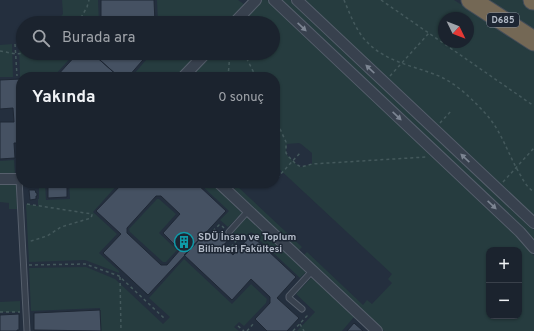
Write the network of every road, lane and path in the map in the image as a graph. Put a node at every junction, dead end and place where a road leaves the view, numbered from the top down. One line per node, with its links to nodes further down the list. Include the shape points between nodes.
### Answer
1 (89, 0): 8 (path)
2 (274, 0): 46 (street, one-way to 46)
3 (297, 0): 43 (street, one-way to 3)
4 (344, 0): 19 (path, via 367,42 382,54)
5 (381, 0): 10 (path)
6 (471, 0): 11 (highway, D685)
7 (251, 1): 9 (street)
8 (82, 16)
9 (239, 16)
10 (429, 34): 19 (path); 25 (path)
11 (534, 41)
12 (15, 44): 14 (path)
13 (0, 51): 14 (path)
14 (16, 54)
15 (16, 60): 20 (path)
16 (199, 60): 21 (street)
17 (229, 60): 22 (path)
18 (248, 60): 23 (path)
19 (402, 63): 24 (path); 33 (path, via 441,77 467,94 498,129)
20 (17, 72)
21 (188, 72)
22 (228, 72)
23 (254, 72)
24 (388, 79)
25 (534, 106)
26 (452, 110): 27 (path)
27 (437, 126)
28 (280, 129): 32 (path, via 287,144 286,153)
29 (534, 148): 33 (path)
30 (300, 153): 32 (path)
31 (425, 157): 32 (path, via 304,166 299,166)
32 (293, 161): 34 (path)
33 (516, 168): 37 (path); 40 (path)
34 (280, 175)
35 (0, 179): 36 (street)
36 (16, 179)
37 (500, 185)
38 (20, 188): 41 (lane)
39 (224, 188): 42 (street)
40 (534, 192)
41 (21, 203): 45 (path, via 92,214 91,218 61,227 47,236); 57 (lane)
42 (248, 211): 44 (lane); 48 (street)
43 (534, 224)
44 (229, 232)
45 (28, 242)
46 (534, 248)
47 (29, 265): 49 (path, via 85,264)
48 (313, 270): 50 (lane, via 289,296); 63 (street)
49 (120, 277): 53 (path); 58 (path)
50 (302, 309): 55 (path, via 307,316)
51 (0, 312): 52 (path)
52 (20, 312)
53 (164, 318)
54 (254, 323): 60 (path)
55 (300, 324): 61 (path); 62 (path)
56 (238, 326): 59 (path)
57 (27, 331)
58 (121, 331)
59 (244, 331)
60 (247, 331)
61 (293, 331)
62 (304, 331)
63 (377, 331)

